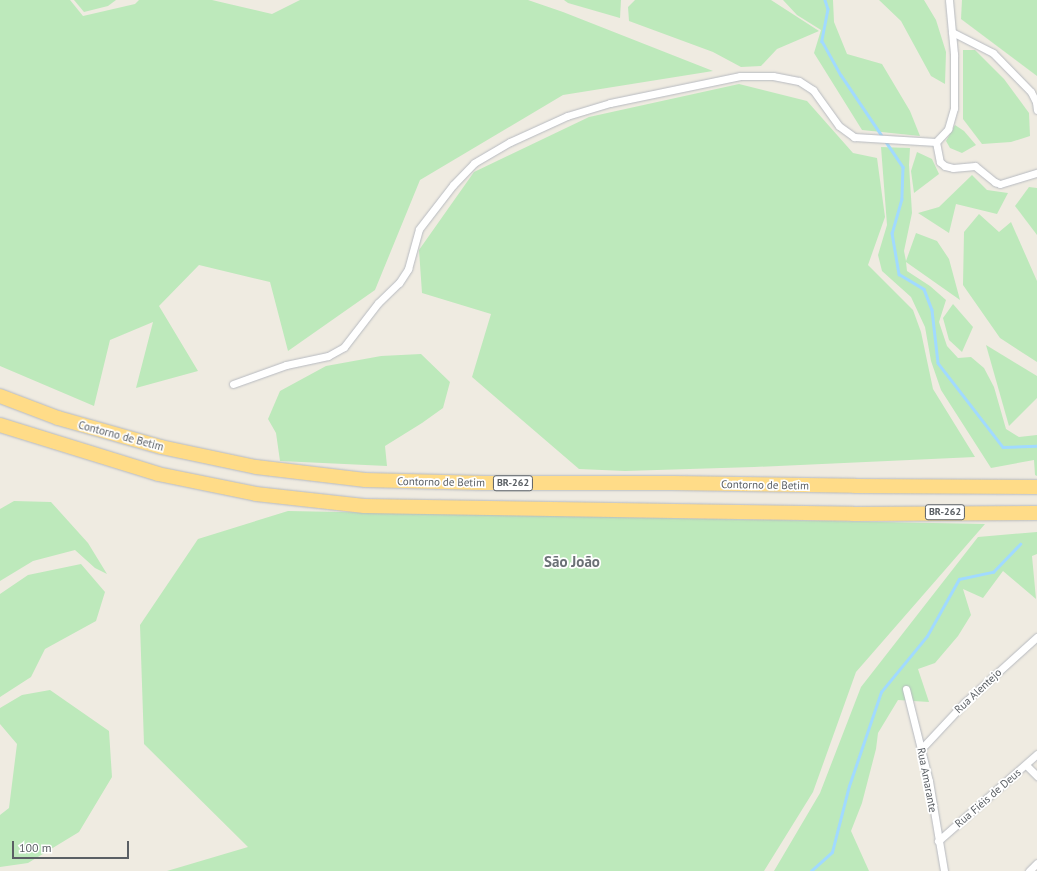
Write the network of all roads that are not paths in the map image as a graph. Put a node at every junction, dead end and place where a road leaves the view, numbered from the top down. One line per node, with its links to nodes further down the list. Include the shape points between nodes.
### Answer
1 (949, 0): 2 (street)
2 (952, 32): 3 (street, via 993,53 1031,92); 4 (street, via 954,108 948,129)
3 (1037, 110)
4 (936, 142): 5 (street, via 940,162 945,166 976,166 1000,184); 6 (street, via 854,137 839,126 813,90 800,81 773,76 740,76 610,103 567,116 510,142 474,163 453,185 419,229 408,269 399,283 378,304 344,347 328,356 286,365)
5 (1037, 173)
6 (233, 384)
7 (0, 396): 9 (highway, Contorno de Betim / BR-262, via 58,418 162,447 256,466 365,480)
8 (0, 425): 10 (highway, BR-262, via 158,474 256,494 364,506 853,514)
9 (1037, 487)
10 (1037, 513)
11 (1037, 637): 13 (street, Rua Alentejo, via 965,702)
12 (906, 689): 13 (street, Rua Amarante)
13 (922, 748): 17 (street, Rua Amarante)
14 (1037, 754): 15 (street, Rua Fiéis de Deus)
15 (1026, 765): 16 (street); 17 (street, Rua Fiéis de Deus)
16 (1037, 776)
17 (938, 841): 19 (street, Rua Amarante)
18 (1037, 863): 20 (street)
19 (944, 871)
20 (1029, 871)

